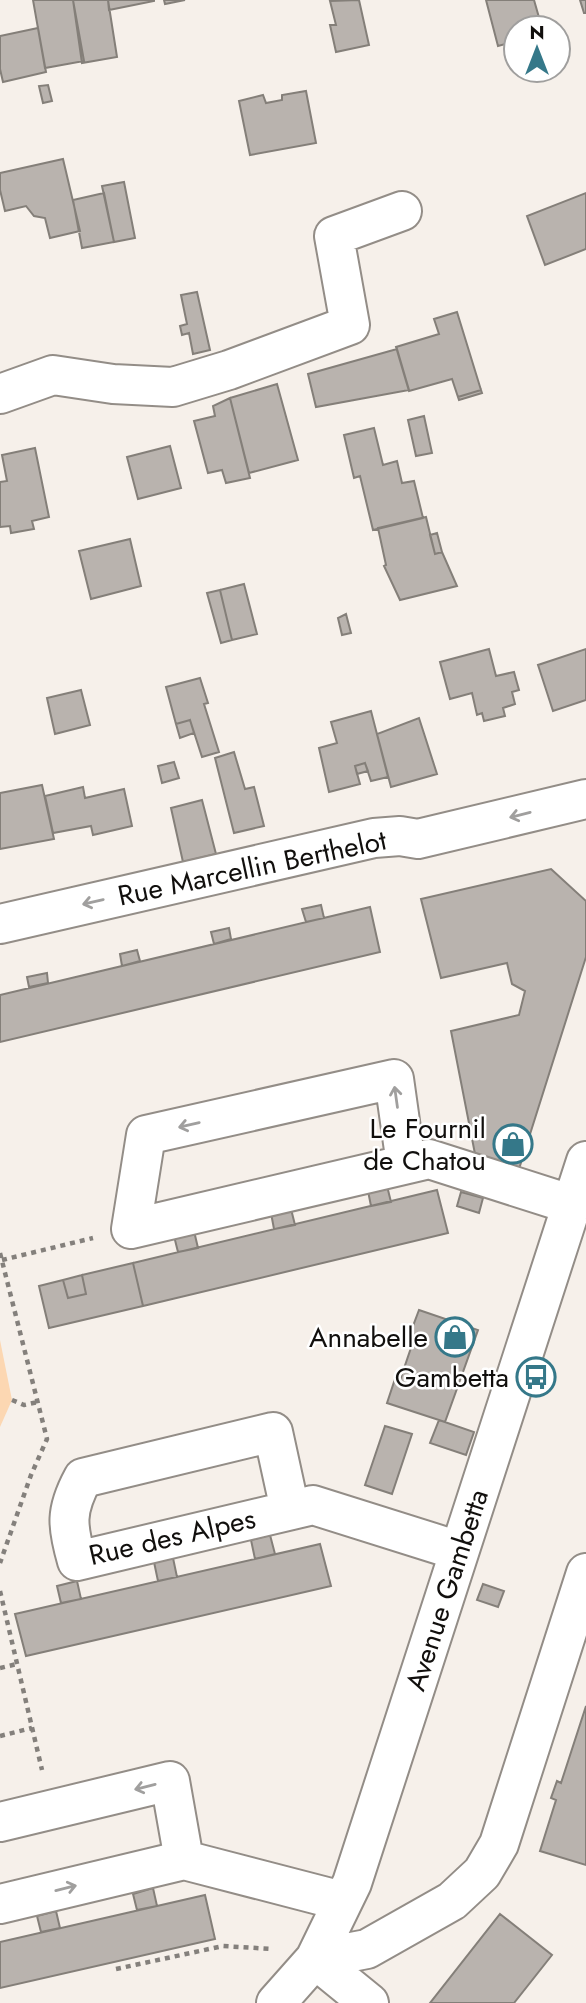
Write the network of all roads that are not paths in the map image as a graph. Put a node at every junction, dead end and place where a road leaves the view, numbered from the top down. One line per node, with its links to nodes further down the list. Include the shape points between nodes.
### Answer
1 (402, 211): 2 (street, via 334,236 350,325 173,387 53,376)
2 (0, 394)
3 (586, 799): 4 (street, Rue Marcellin Berthelot, one-way to 4, via 418,839 374,838)
4 (0, 924)
5 (586, 1161): 7 (street, Avenue Gambetta)
6 (406, 1164): 6 (street, one-way to 6, via 394,1079 146,1135 131,1229); 7 (street, via 429,1159)
7 (576, 1215): 9 (street, Avenue Gambetta)
8 (290, 1510): 8 (street, Rue des Alpes, via 77,1561 68,1528 73,1497 83,1478 273,1433); 9 (street, Rue des Alpes, via 313,1505)
9 (459, 1551): 13 (street, Avenue Gambetta, via 352,1883)
10 (586, 1573): 15 (street, via 499,1844 482,1872 452,1901 367,1949)
11 (0, 1822): 12 (street, one-way to 11, via 170,1781)
12 (184, 1860): 13 (street); 14 (street, one-way to 12)
13 (342, 1901): 15 (street, Avenue Gambetta)
14 (0, 1904)
15 (315, 1959): 16 (street, Avenue Gambetta); 17 (street)
16 (276, 2003)
17 (369, 2003)

